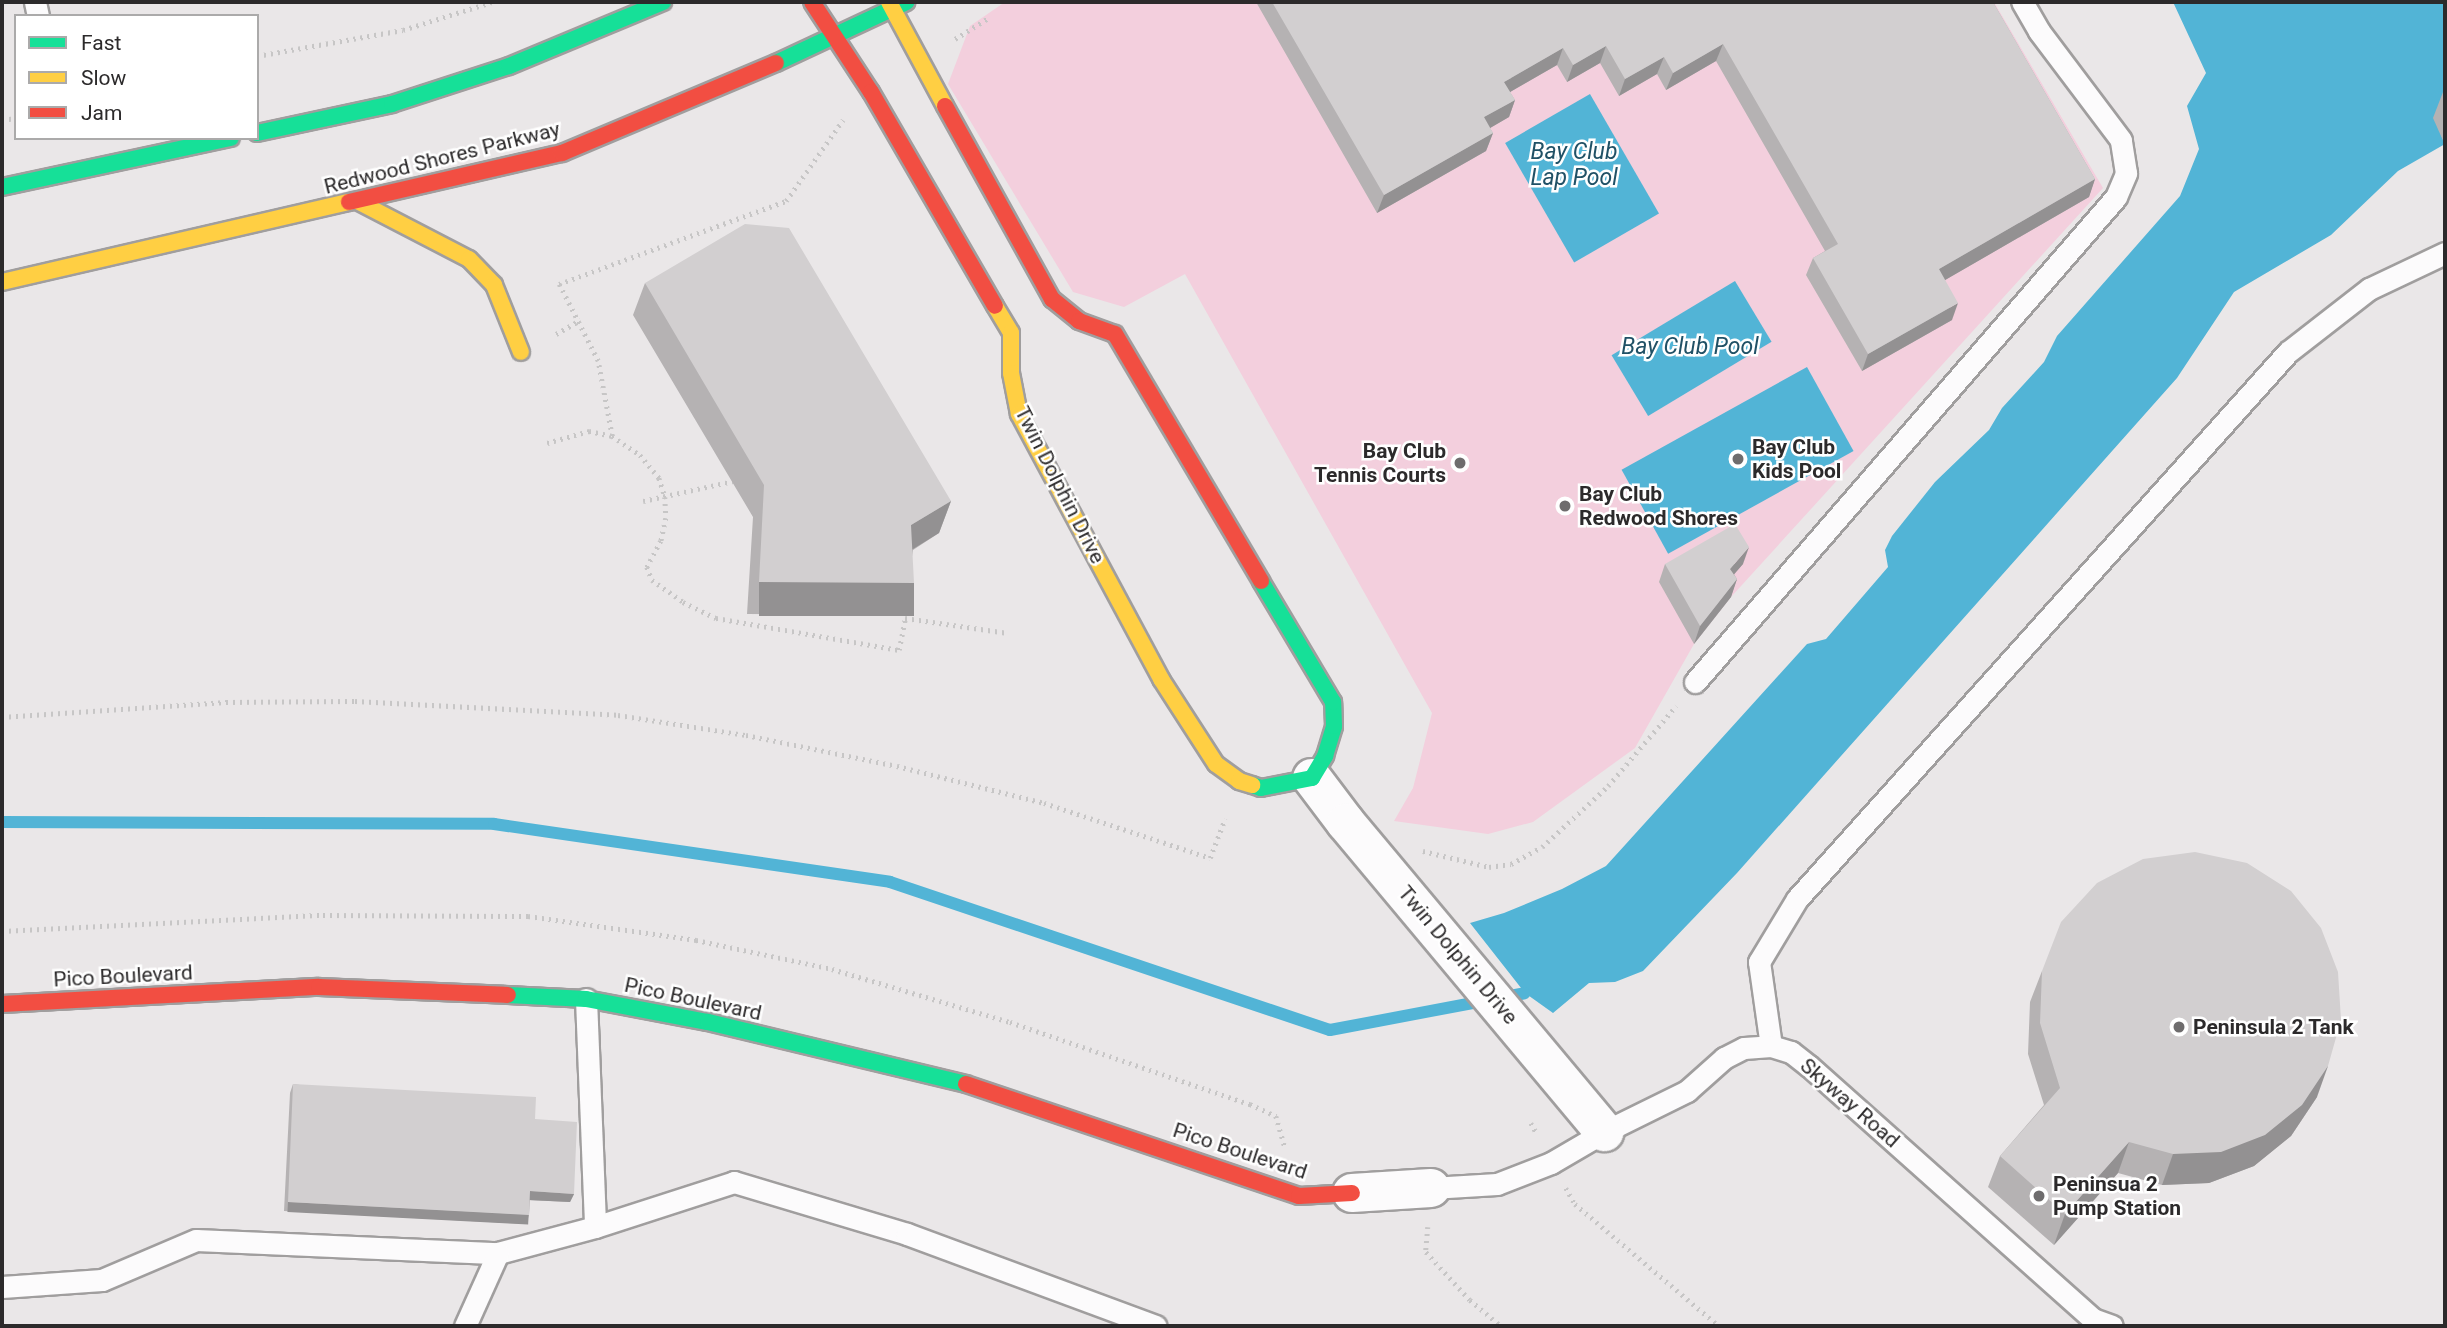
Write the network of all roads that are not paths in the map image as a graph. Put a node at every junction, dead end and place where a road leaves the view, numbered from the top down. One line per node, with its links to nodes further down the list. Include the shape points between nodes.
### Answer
1 (663, 2): 6 (street, via 509,66 392,104)
2 (812, 2): 5 (street, Twin Dolphin Drive)
3 (2022, 2): 15 (lane, via 2121,140 2126,173 2116,197)
4 (896, 4): 5 (street, Redwood Shores Parkway); 16 (street, via 1033,269 1052,299 1079,321 1115,334 1333,702 1334,726)
5 (834, 38): 11 (street, Redwood Shores Parkway, via 562,153); 16 (street, Twin Dolphin Drive, via 871,92 1012,333 1011,373 1019,414 1161,679 1216,764 1239,781 1261,788)
6 (259, 133)
7 (144, 140): 9 (street)
8 (221, 140): 9 (street)
9 (170, 151): 10 (street)
10 (2, 187)
11 (357, 201): 13 (street, Redwood Shores Parkway); 14 (street, via 469,259 495,285)
12 (2445, 253): 19 (lane, via 2369,289 2288,352 1797,899 1759,962)
13 (2, 282)
14 (521, 352)
15 (1695, 682)
16 (1312, 778): 20 (street, Twin Dolphin Drive)
17 (586, 999): 18 (street, Pico Boulevard, via 319,987); 22 (street, Pico Boulevard, via 708,1022 964,1083 1299,1196); 23 (lane)
18 (2, 1004)
19 (1771, 1046): 20 (lane, via 1744,1048 1724,1058 1687,1091); 28 (lane, Skyway Road, via 1791,1052 1809,1066 2094,1319)
20 (1604, 1132): 21 (lane, via 1551,1163 1497,1184)
21 (1431, 1188): 22 (street)
22 (1352, 1193)
23 (595, 1227): 24 (lane); 27 (lane, via 734,1182 907,1234)
24 (498, 1252): 25 (lane, via 195,1240 102,1280); 26 (lane)
25 (2, 1287)
26 (466, 1326)
27 (1156, 1326)
28 (2112, 1326)

